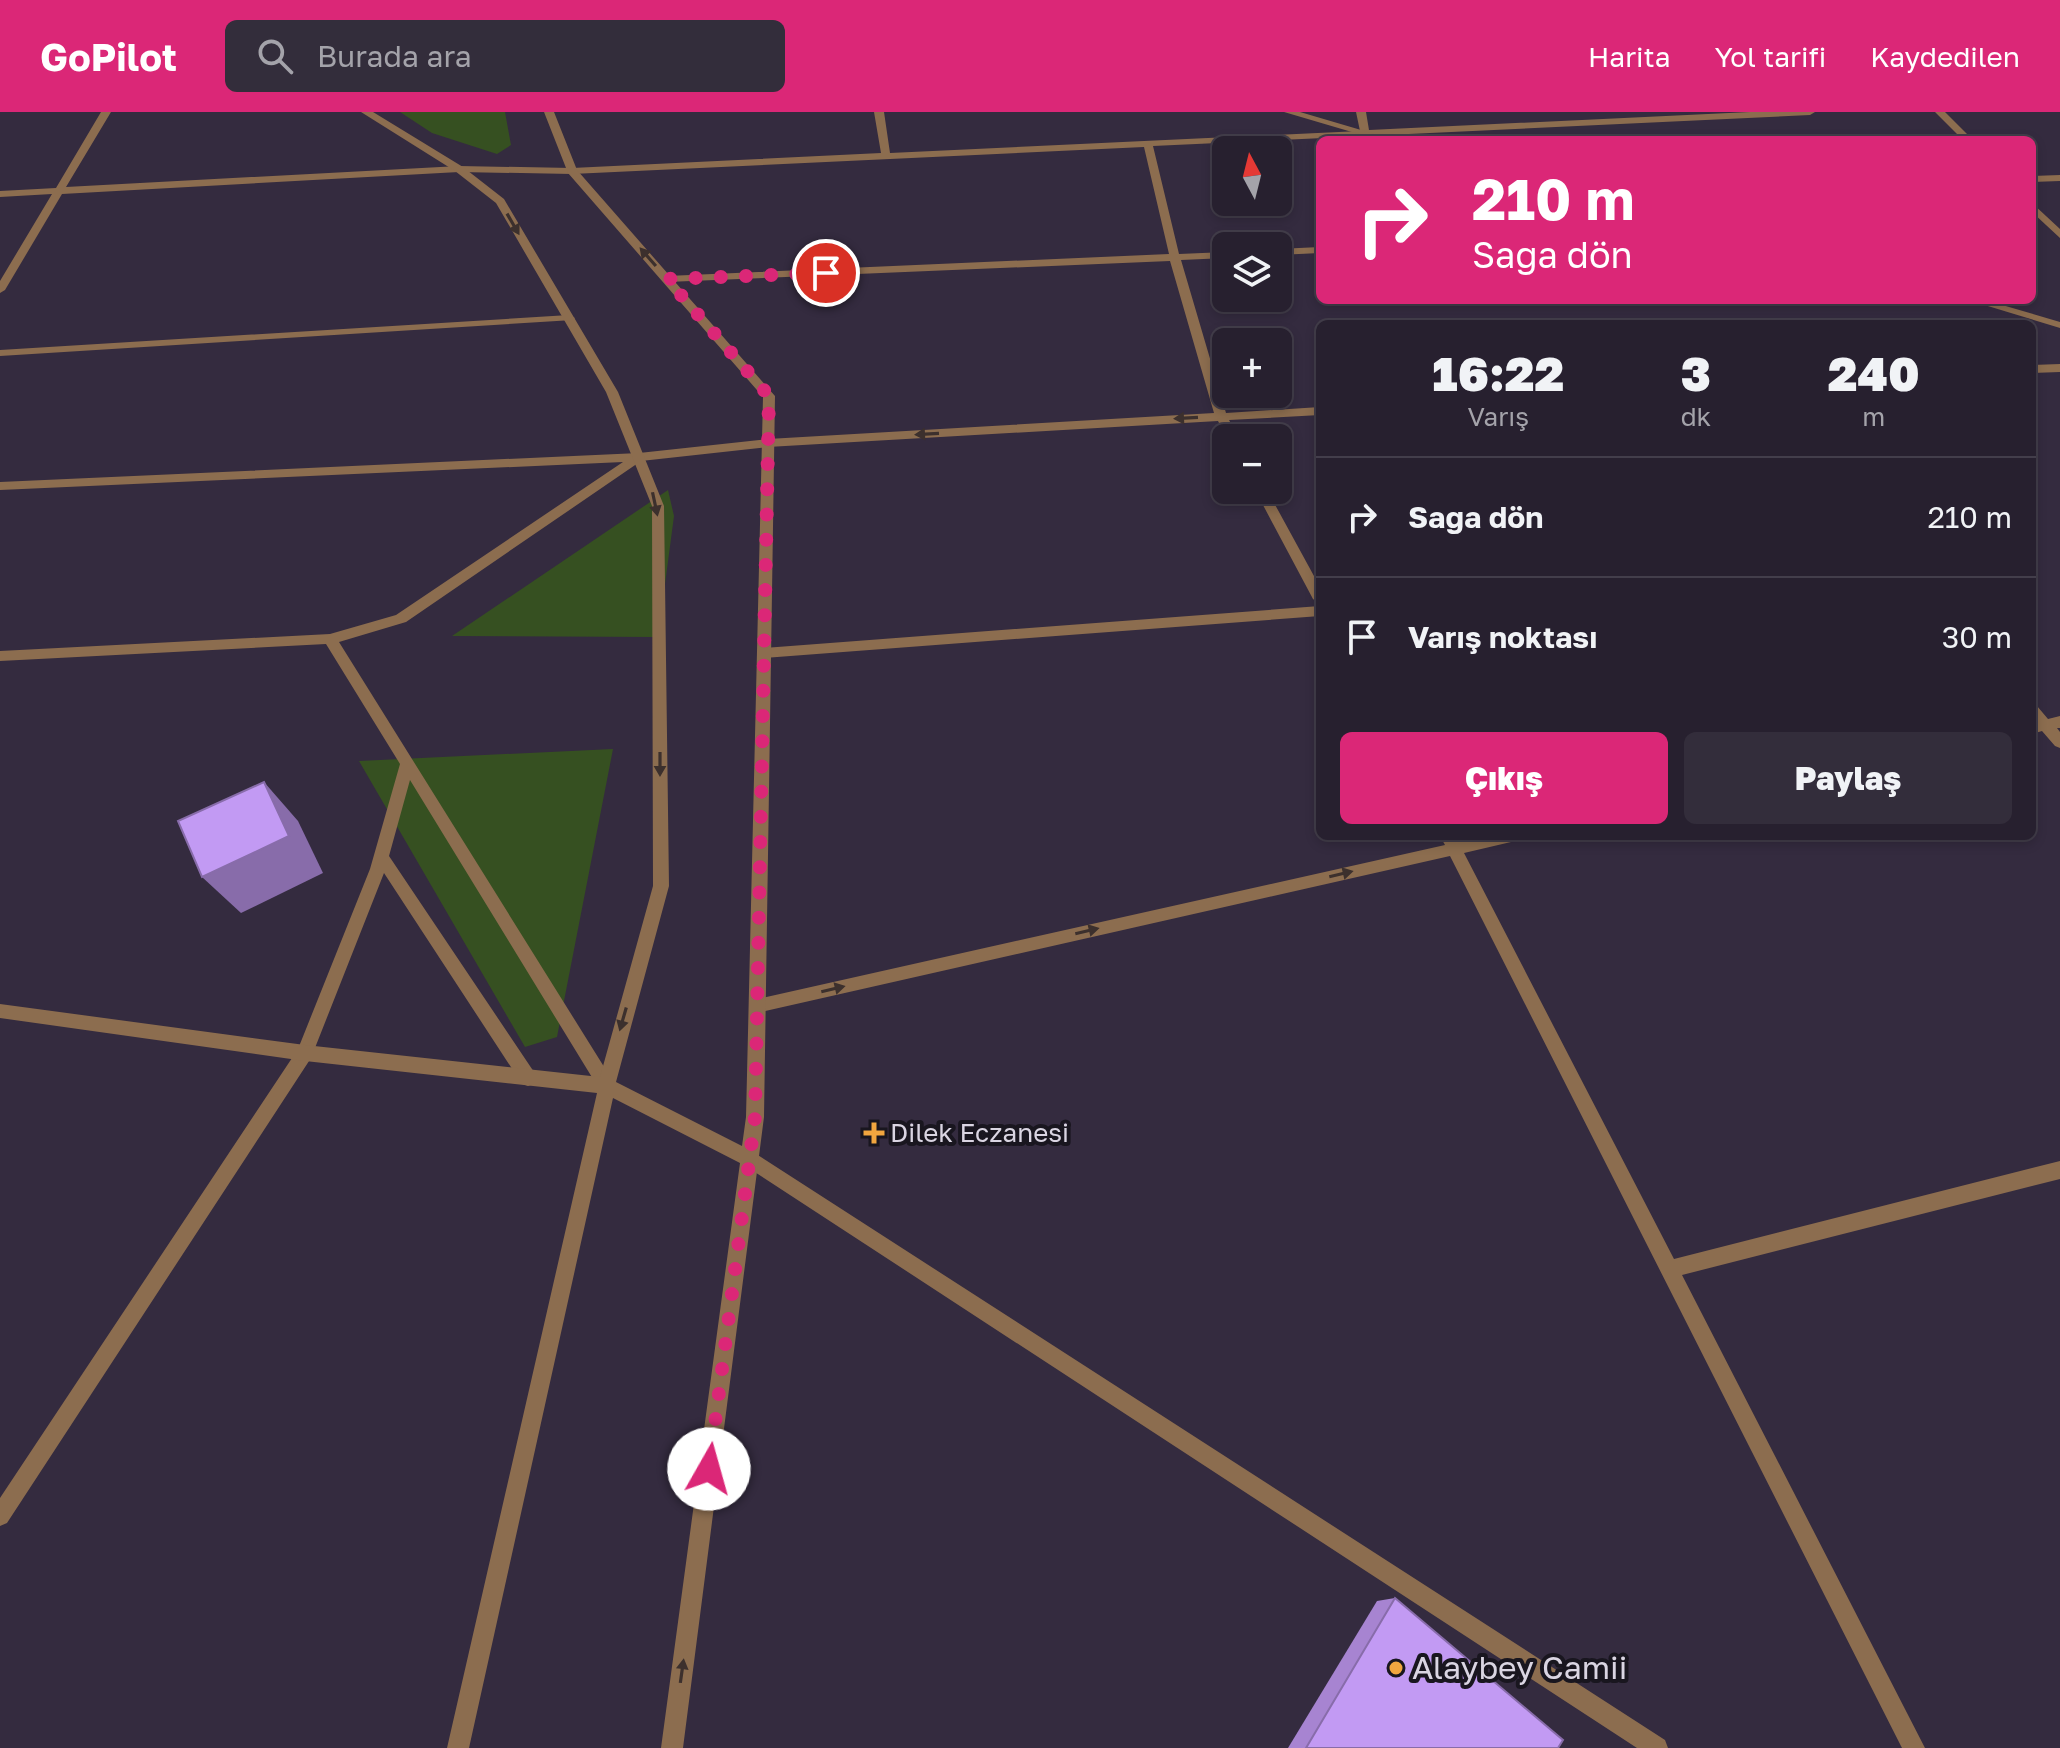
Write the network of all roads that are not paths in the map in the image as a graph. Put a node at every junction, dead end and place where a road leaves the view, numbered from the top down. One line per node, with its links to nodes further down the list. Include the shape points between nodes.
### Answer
1 (106, 112): 19 (street)
2 (366, 112): 15 (street)
3 (549, 112): 16 (street)
4 (879, 112): 14 (street)
5 (1289, 112): 10 (street)
6 (1361, 112): 10 (street)
7 (1810, 112): 9 (street)
8 (1940, 112): 12 (street)
9 (1629, 117): 10 (street)
10 (1365, 133): 11 (street); 13 (street)
11 (1376, 136)
12 (1964, 136)
13 (1148, 144): 14 (street); 26 (street)
14 (886, 156): 16 (street)
15 (459, 169): 16 (street); 19 (street); 30 (street, one-way to 30, via 500,201)
16 (572, 171): 27 (street, one-way to 16)
17 (2060, 178): 18 (street)
18 (2036, 179)
19 (59, 191): 20 (street); 28 (street)
20 (0, 194)
21 (2036, 210): 22 (street)
22 (2060, 235)
23 (1316, 250): 24 (street)
24 (1292, 251)
25 (1212, 256): 26 (street)
26 (1175, 258): 27 (street); 36 (street)
27 (667, 279): 38 (street, via 769,396)
28 (0, 290)
29 (1987, 304): 31 (street)
30 (569, 318): 32 (street); 39 (street, via 612,392)
31 (2060, 325)
32 (0, 353)
33 (2060, 368): 34 (street)
34 (2036, 369)
35 (1316, 411): 36 (street)
36 (1221, 416): 37 (street); 38 (street, one-way to 38)
37 (1225, 424)
38 (768, 443): 39 (street); 45 (street)
39 (639, 457): 40 (street); 44 (street, via 401,619); 57 (street, one-way to 57, via 658,506 661,886)
40 (0, 486)
41 (1269, 504): 42 (street)
42 (1316, 592)
43 (1316, 611): 45 (street)
44 (330, 639): 46 (street); 49 (street)
45 (764, 653): 53 (street)
46 (0, 656)
47 (2046, 725): 48 (street)
48 (2060, 742)
49 (407, 764): 52 (street); 57 (street)
50 (1471, 840): 51 (street)
51 (1451, 842): 53 (street, one-way to 51); 60 (street)
52 (381, 856): 55 (street); 56 (street)
53 (757, 1006): 58 (street)
54 (0, 1011): 55 (street)
55 (305, 1053): 56 (street); 61 (street)
56 (528, 1078): 57 (street)
57 (607, 1086): 58 (street); 62 (street)
58 (750, 1159): 63 (street, one-way to 58); 64 (street)
59 (2060, 1170): 60 (street)
60 (1670, 1269): 65 (street)
61 (0, 1516)
62 (458, 1748)
63 (672, 1748)
64 (1657, 1748)
65 (1914, 1748)

